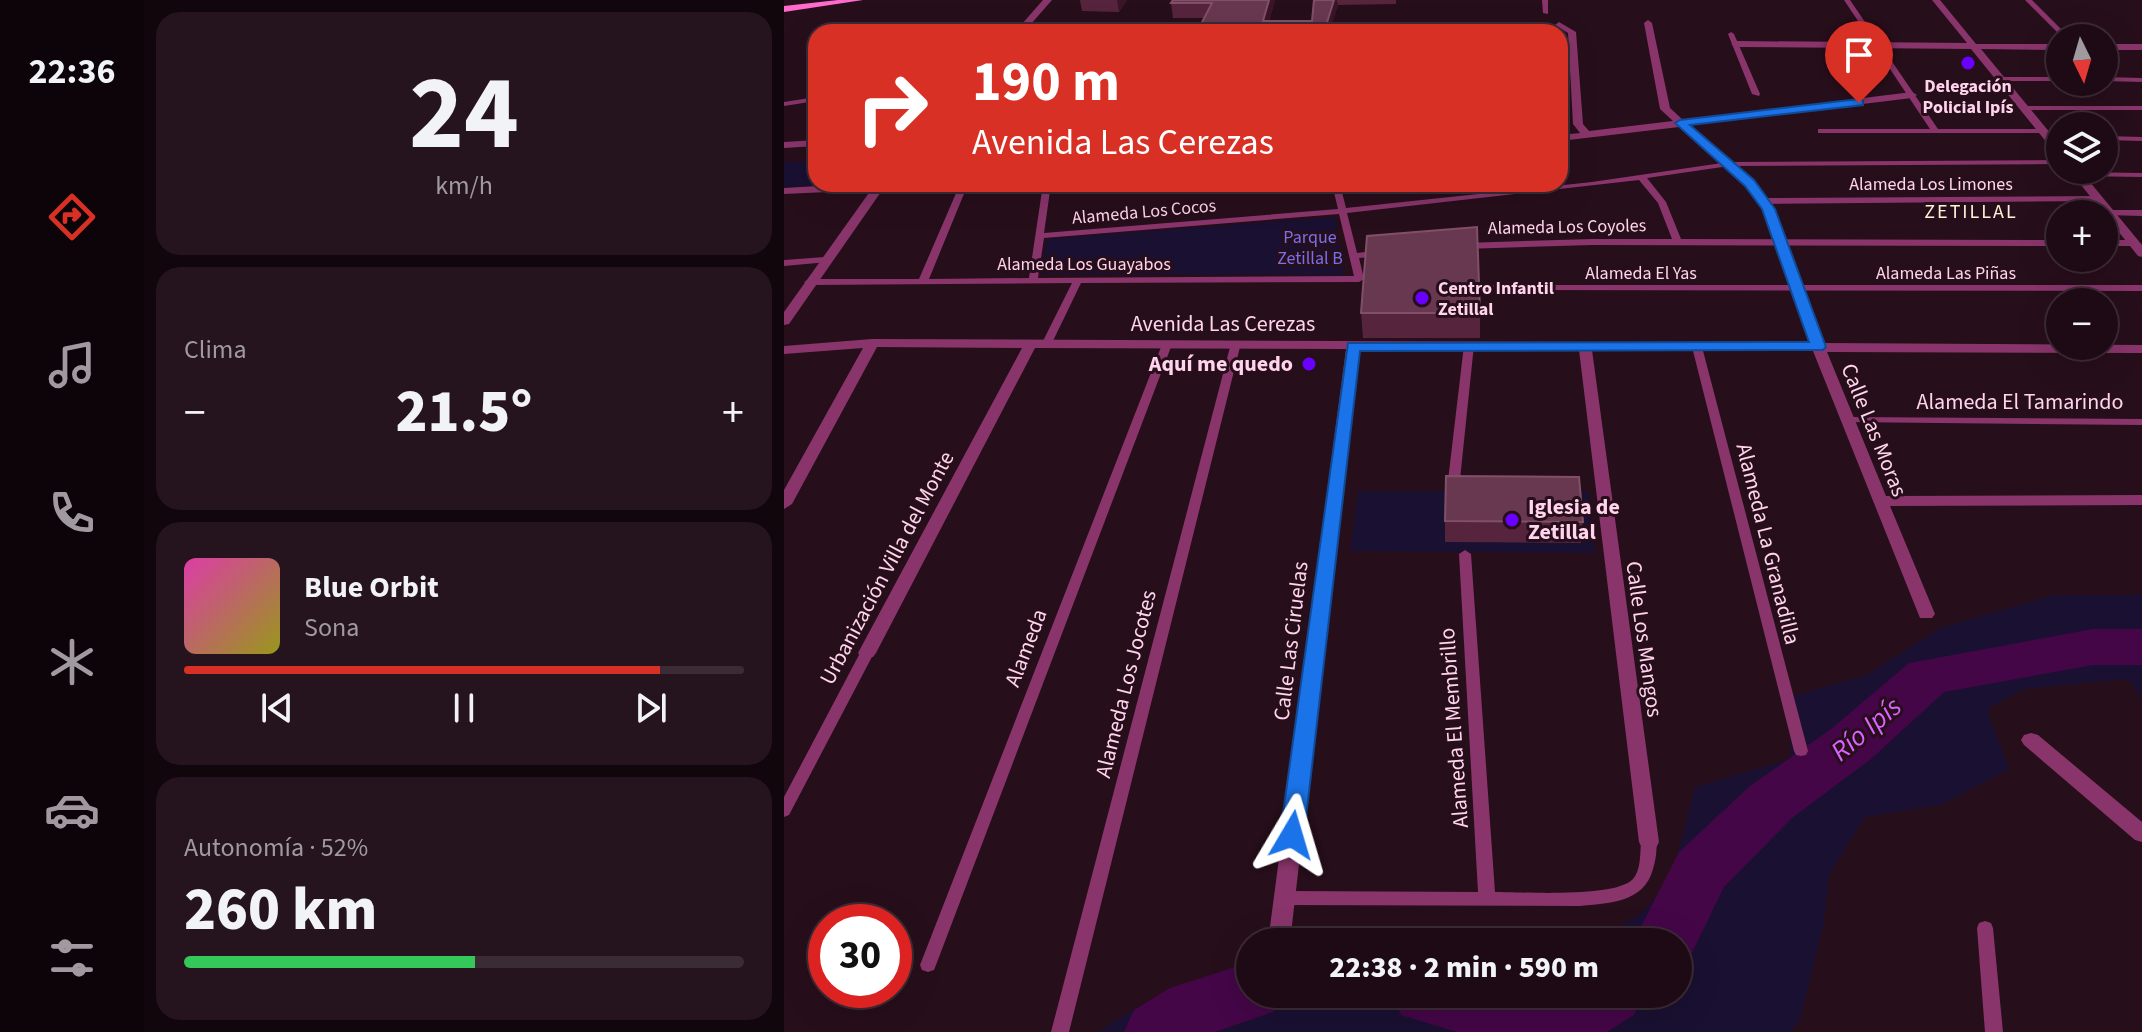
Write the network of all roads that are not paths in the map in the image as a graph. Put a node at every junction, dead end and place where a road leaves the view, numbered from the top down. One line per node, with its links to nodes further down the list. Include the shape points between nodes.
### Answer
1 (859, 0): 7 (main road)
2 (1048, 0): 10 (street)
3 (1545, 0): 8 (lane)
4 (1847, 0): 15 (lane)
5 (1936, 0): 16 (street)
6 (2028, 0): 11 (lane)
7 (784, 9)
8 (1546, 13)
9 (1648, 23): 30 (street, Calle Las Moras, via 1665,109)
10 (1026, 24)
11 (2053, 24)
12 (1568, 30): 34 (street, via 1578,124)
13 (1731, 34): 14 (lane)
14 (1736, 44): 15 (street); 24 (lane)
15 (1880, 46): 16 (street); 25 (lane)
16 (1974, 47): 17 (street); 20 (street)
17 (2046, 47)
18 (2118, 47): 19 (street)
19 (2142, 47)
20 (2001, 79): 21 (lane); 28 (street)
21 (2046, 79)
22 (2118, 79): 23 (lane)
23 (2142, 80)
24 (1756, 94)
25 (1912, 95): 30 (street); 31 (lane)
26 (808, 100): 27 (lane)
27 (784, 104)
28 (2024, 108): 29 (lane); 33 (street)
29 (2142, 108)
30 (1680, 123): 34 (street); 41 (street, Calle Las Moras)
31 (1935, 130): 32 (lane); 33 (lane)
32 (1821, 131)
33 (2046, 134)
34 (1587, 135): 35 (street)
35 (1568, 137)
36 (2118, 138): 37 (lane)
37 (2142, 139)
38 (808, 144): 39 (street)
39 (784, 145)
40 (2046, 162): 41 (lane, Alameda Los Cocos)
41 (1729, 164): 44 (lane, Alameda Los Cocos); 55 (street, Calle Las Moras)
42 (2118, 174): 43 (lane)
43 (2142, 175)
44 (1641, 177): 46 (lane, Alameda Los Cocos); 61 (lane, via 1662,202)
45 (2086, 184): 54 (street)
46 (1568, 185)
47 (808, 190): 48 (street)
48 (784, 191)
49 (876, 192): 70 (street)
50 (961, 192): 74 (lane)
51 (1046, 192): 60 (lane)
52 (1338, 192): 56 (lane)
53 (1509, 192): 56 (lane, Alameda Los Cocos)
54 (2098, 199): 55 (lane, Alameda Los Limones)
55 (1763, 201): 62 (street, Calle Las Moras)
56 (1342, 211): 60 (lane, Alameda Los Cocos); 69 (lane)
57 (2118, 213): 58 (lane)
58 (2142, 213)
59 (2118, 224): 65 (street)
60 (1040, 236): 72 (lane)
61 (1677, 242): 62 (lane, Alameda Los Coyoles); 66 (lane, Alameda Los Coyoles)
62 (1780, 243): 63 (lane, Alameda Los Coyoles); 78 (street, Calle Las Moras)
63 (2046, 243)
64 (2118, 243): 65 (lane)
65 (2133, 243): 68 (street)
66 (1454, 247)
67 (1397, 252): 69 (lane)
68 (2142, 253)
69 (1353, 256): 73 (lane, Alameda Los Guayabos, via 1359,279)
70 (825, 260): 71 (lane); 75 (street)
71 (784, 263)
72 (1033, 280): 73 (lane, Alameda Los Guayabos); 74 (lane, Alameda Los Guayabos)
73 (1078, 280): 81 (lane)
74 (923, 281): 75 (lane, Alameda Los Guayabos)
75 (809, 282): 79 (street)
76 (1485, 288): 78 (lane, Alameda El Yas)
77 (2142, 288): 78 (lane, Alameda Las Piñas)
78 (1798, 289): 88 (street, Calle Las Moras)
79 (786, 314)
80 (872, 343): 81 (street, Avenida Las Cerezas); 90 (street, Avenida Las Cerezas); 96 (street)
81 (1038, 345): 85 (street, Avenida Las Cerezas); 99 (street, Urbanización Villa del Monte)
82 (1469, 345): 83 (street, Avenida Las Cerezas); 84 (street, Avenida Las Cerezas); 93 (lane)
83 (1585, 345): 87 (street, Avenida Las Cerezas); 104 (street, Calle Los Mangos)
84 (1353, 346): 86 (street, Avenida Las Cerezas); 105 (street, Calle Las Ciruelas)
85 (1166, 347): 86 (street, Avenida Las Cerezas); 109 (lane, Alameda)
86 (1235, 347): 110 (lane, Alameda Los Jocotes)
87 (1697, 347): 88 (street, Avenida Las Cerezas); 101 (lane, Alameda La Granadilla)
88 (1818, 347): 89 (street, Avenida Las Cerezas); 91 (street, Calle Las Moras)
89 (2142, 349)
90 (784, 350)
91 (1849, 420): 92 (lane, Alameda El Tamarindo); 95 (street, Calle Las Moras)
92 (2142, 422)
93 (1453, 489)
94 (2142, 500): 95 (street)
95 (1881, 501): 98 (street, Calle Las Moras)
96 (784, 504)
97 (1465, 554): 106 (lane, Alameda El Membrillo)
98 (1926, 614)
99 (867, 653): 102 (lane, Urbanización Villa del Monte)
100 (2031, 740): 103 (street)
101 (1801, 751)
102 (784, 811)
103 (2142, 834)
104 (1649, 842): 106 (lane, via 1649,870 1642,883 1620,895)
105 (1284, 898): 106 (lane); 107 (street, Calle Las Ciruelas)
106 (1487, 899)
107 (1281, 928)
108 (1985, 928): 111 (lane)
109 (928, 965)
110 (1060, 1032)
111 (1994, 1032)

